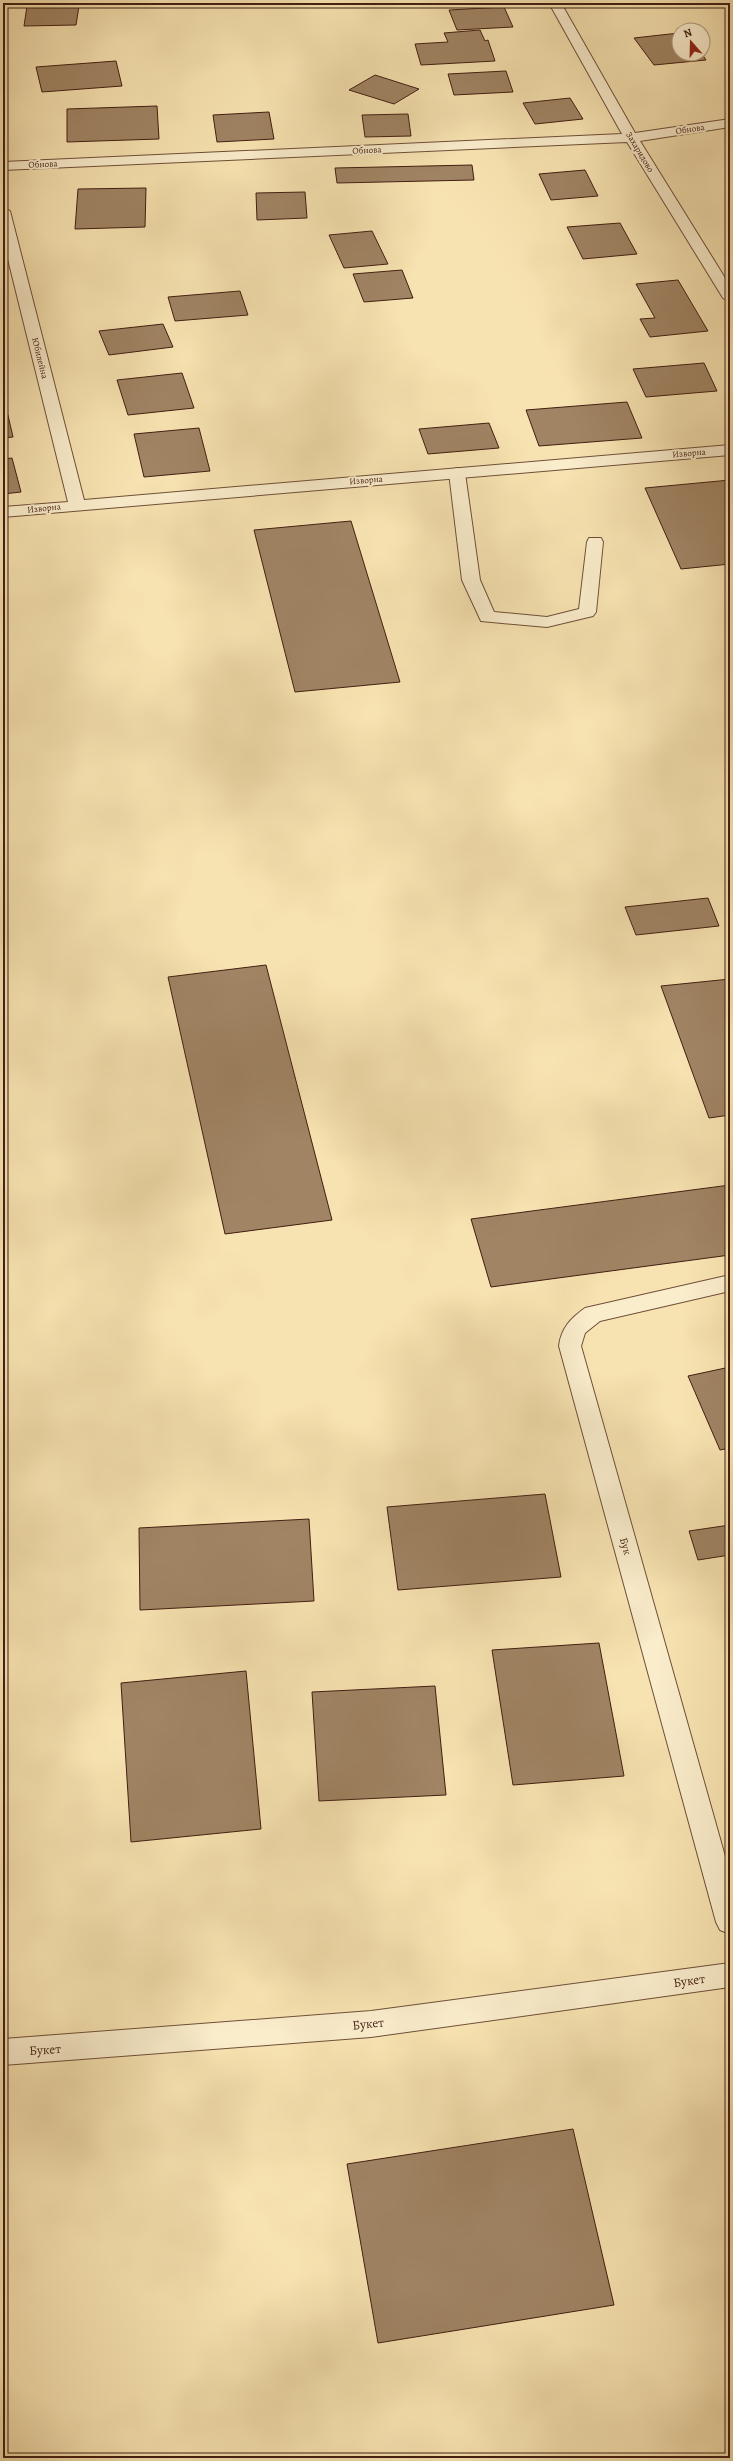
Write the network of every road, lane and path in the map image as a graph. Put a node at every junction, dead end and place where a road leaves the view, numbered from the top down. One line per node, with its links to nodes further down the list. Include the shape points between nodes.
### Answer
1 (555, 3): 3 (street, Захаридово)
2 (730, 123): 3 (street, Обнова)
3 (631, 138): 4 (street, Обнова); 6 (street, Захаридово)
4 (3, 166)
5 (3, 211): 9 (street, Юбилейна)
6 (730, 298)
7 (730, 450): 8 (street, Изворна)
8 (457, 473): 9 (street, Изворна); 11 (street, via 471,580 487,617 547,622 587,612)
9 (77, 504): 10 (street, Изворна)
10 (3, 512)
11 (595, 542)
12 (730, 1283): 13 (street, Бук, via 593,1314 578,1324 571,1334 570,1346)
13 (730, 1922)
14 (730, 1975): 15 (street, Букет, via 371,2024)
15 (3, 2052)

